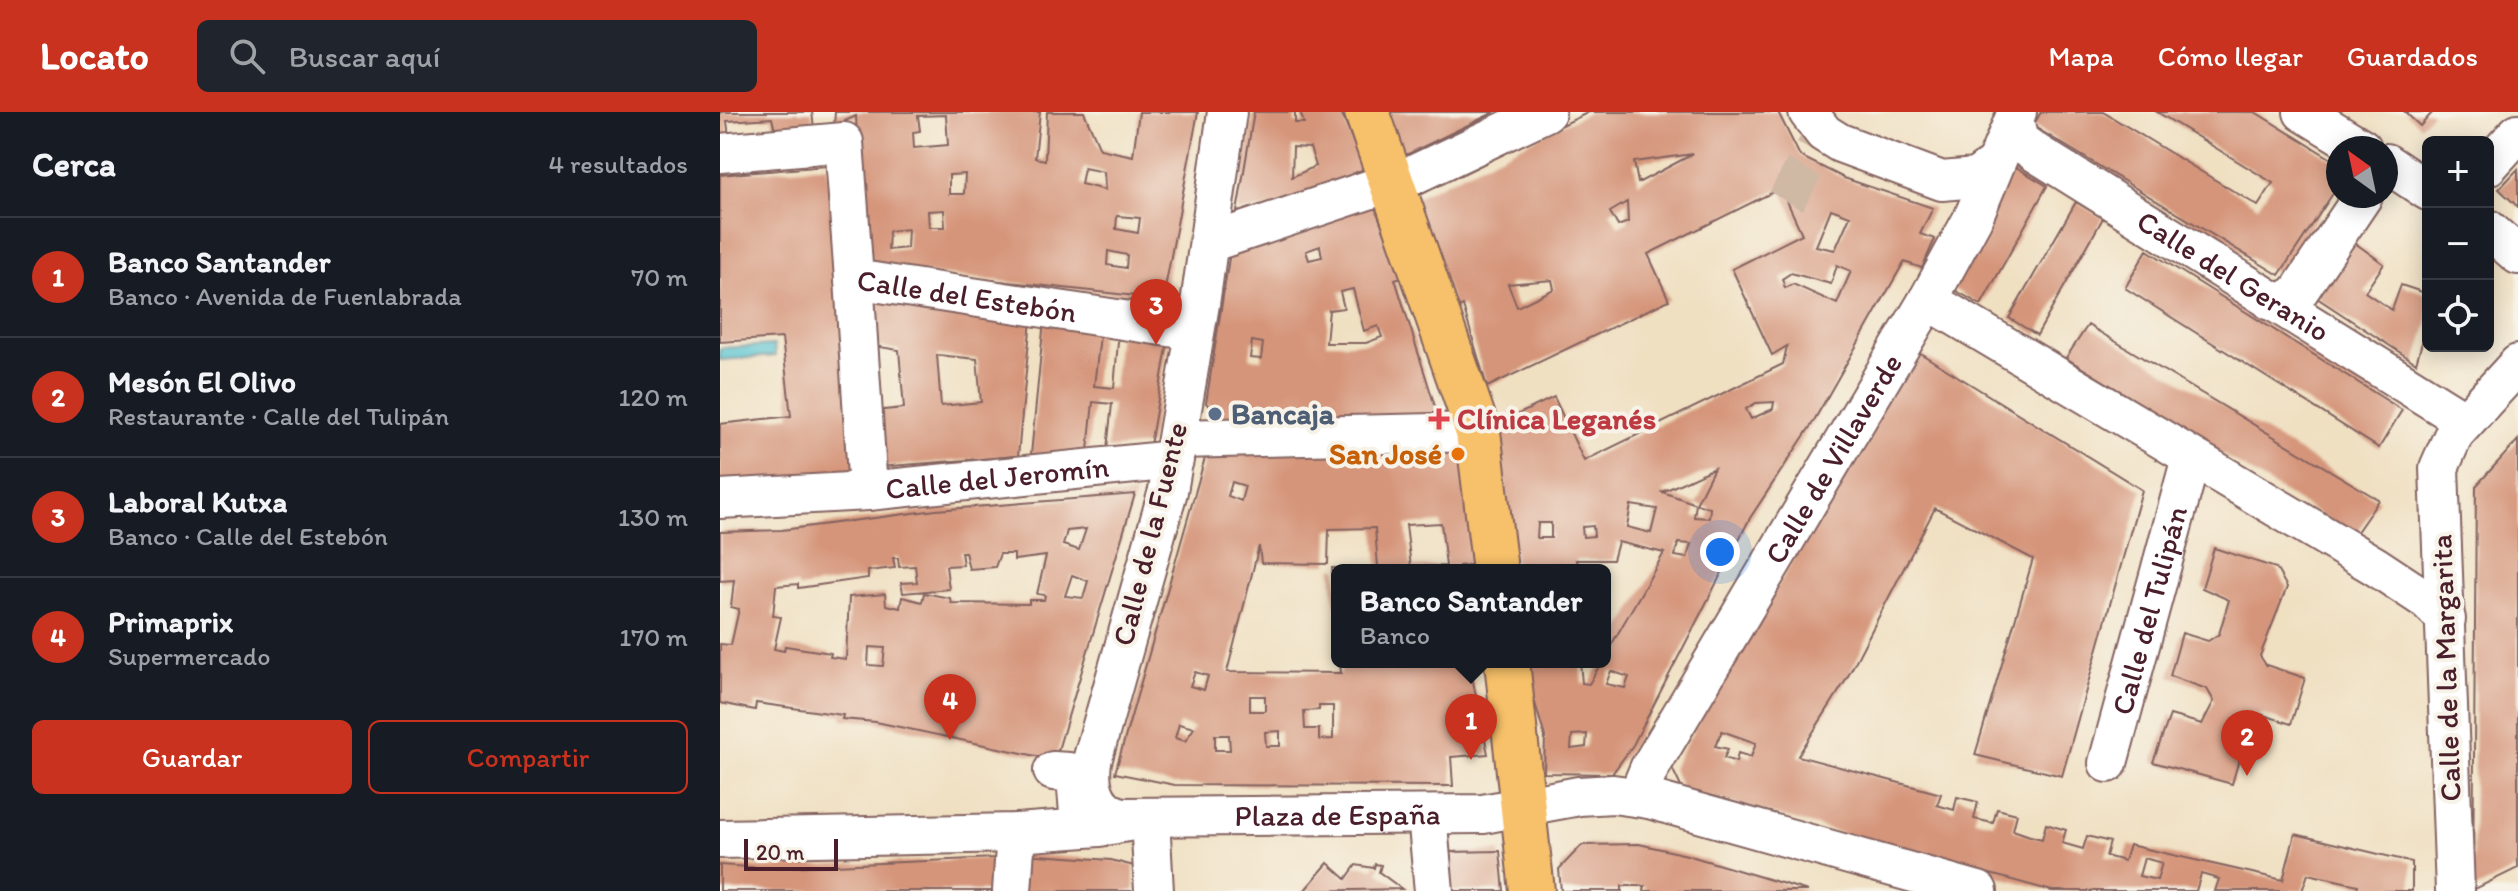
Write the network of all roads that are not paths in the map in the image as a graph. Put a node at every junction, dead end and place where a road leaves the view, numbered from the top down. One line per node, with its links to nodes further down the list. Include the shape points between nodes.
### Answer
1 (1227, 112): 17 (street, Calle de la Fuente)
2 (1367, 112): 13 (highway)
3 (1546, 112): 13 (street)
4 (1808, 112): 11 (street, via 1840,143 1942,181 1976,178)
5 (2303, 112): 8 (street)
6 (2015, 117): 11 (street, Calle de Villaverde); 21 (street, Calle del Geranio, via 2016,135 2024,145)
7 (2518, 133): 10 (street)
8 (2342, 136)
9 (720, 153): 19 (street, Calle del Estebón, via 844,142)
10 (2494, 159)
11 (1995, 164): 20 (street, Calle de Villaverde, via 1973,218)
12 (2398, 171): 14 (street)
13 (1391, 182): 17 (street); 24 (highway)
14 (2422, 187)
15 (2355, 208): 21 (street, via 2297,294 2282,303)
16 (2494, 234): 18 (street)
17 (1209, 243): 22 (street, Calle de la Fuente)
18 (2518, 255)
19 (854, 279): 22 (street, Calle del Estebón); 28 (street, Calle del Jeromín)
20 (1928, 300): 27 (street); 36 (street, Calle de Villaverde, via 1649,769 1642,786)
21 (2271, 301): 25 (street, Calle del Geranio)
22 (1195, 331): 26 (street, Calle de la Fuente)
23 (2518, 364): 25 (street, Calle de la Margarita)
24 (1478, 432): 26 (street, Calle del Jeromín); 30 (highway)
25 (2456, 434): 31 (street, Calle de la Margarita, via 2428,475 2425,535 2418,554 2403,567); 32 (street, Calle de la Margarita, via 2439,480)
26 (1176, 450): 28 (street, Calle del Jeromín); 39 (street, Calle de la Fuente, via 1091,770 1091,786 1105,808 1117,816)
27 (2191, 458): 31 (street); 34 (street, Calle del Tulipán)
28 (868, 491): 29 (street, Calle del Jeromín)
29 (720, 499)
30 (1494, 564)
31 (2375, 566): 32 (street)
32 (2446, 619): 48 (street, Calle de la Margarita)
33 (1508, 668): 37 (highway)
34 (2108, 763)
35 (1053, 771): 40 (street, via 1076,777)
36 (1649, 799): 37 (street, Plaza de España, via 1590,795); 47 (street, Plaza de España)
37 (1525, 807): 38 (street, Plaza de España); 46 (highway)
38 (1427, 815): 39 (street, Plaza de España); 45 (street)
39 (1150, 818): 40 (street); 44 (street)
40 (1080, 828): 41 (street)
41 (1016, 833): 42 (street); 43 (street)
42 (720, 839)
43 (1012, 891)
44 (1154, 891)
45 (1434, 891)
46 (1532, 891)
47 (1978, 891)
48 (2455, 891)

